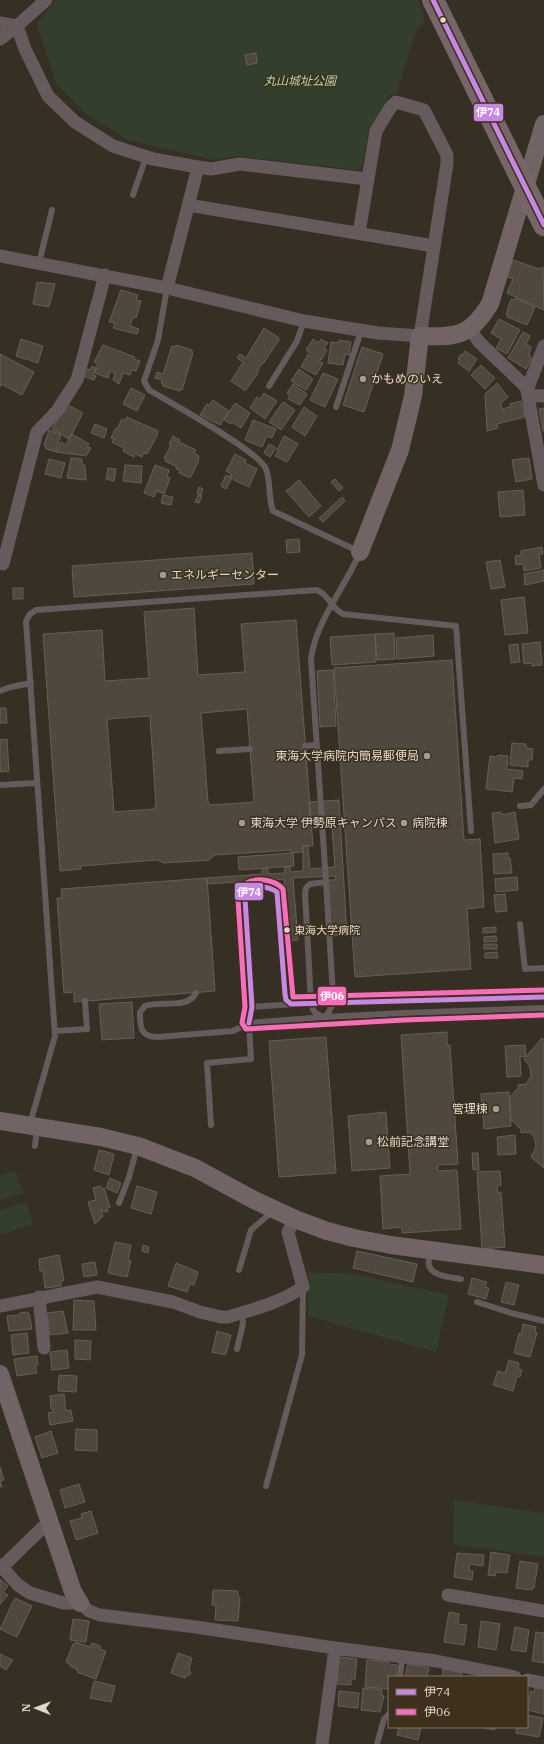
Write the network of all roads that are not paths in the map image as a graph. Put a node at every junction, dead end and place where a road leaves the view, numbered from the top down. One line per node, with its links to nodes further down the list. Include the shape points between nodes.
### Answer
1 (46, 0): 4 (street)
2 (434, 0): 10 (highway)
3 (0, 24): 4 (street)
4 (17, 26): 5 (street); 7 (street, via 48,96 75,122 113,146)
5 (0, 39)
6 (544, 124): 10 (street)
7 (146, 157): 8 (street); 11 (lane)
8 (198, 167): 9 (street, via 211,169 240,164); 12 (street)
9 (367, 179): 15 (street); 16 (street, via 376,131 393,104 399,102 424,110 446,154 447,164)
10 (525, 186): 14 (highway); 22 (street, via 493,297 478,321)
11 (133, 195)
12 (188, 205): 15 (street); 20 (street)
13 (52, 210): 18 (lane)
14 (544, 225)
15 (359, 233): 16 (street)
16 (434, 246): 24 (street)
17 (0, 256): 18 (street)
18 (39, 263): 19 (street)
19 (105, 275): 20 (street); 32 (street, via 77,380 57,411 37,432)
20 (167, 288): 21 (street); 31 (lane, via 158,340 144,381 148,390 230,439 259,461 266,468 273,511)
21 (304, 321): 23 (street); 26 (lane, via 297,341)
22 (469, 328): 24 (street, via 456,335); 27 (street, via 479,342 524,385)
23 (361, 331): 24 (street); 29 (lane)
24 (420, 336): 31 (street, via 413,396 400,450)
25 (544, 346): 27 (street)
26 (269, 386)
27 (527, 393): 28 (street); 30 (street)
28 (544, 396)
29 (336, 406)
30 (544, 485)
31 (360, 552): 33 (lane)
32 (3, 564)
33 (333, 605): 34 (lane, via 317,590 36,610 26,621); 36 (lane, via 316,636 311,659); 44 (lane, via 343,614 356,617 456,626)
34 (31, 683): 35 (lane); 40 (lane)
35 (0, 691)
36 (316, 745): 37 (lane); 45 (lane)
37 (305, 746)
38 (250, 749): 39 (lane)
39 (219, 751)
40 (37, 782): 41 (lane); 60 (lane)
41 (0, 785)
42 (544, 789): 43 (lane, via 531,805)
43 (520, 806)
44 (471, 831)
45 (326, 882): 49 (lane); 54 (lane, via 310,884 305,893)
46 (520, 924): 47 (lane, via 525,969)
47 (544, 968)
48 (196, 993): 59 (lane, via 185,1002 145,1006 140,1012 142,1030 147,1035 158,1037 233,1031)
49 (334, 994): 52 (lane); 53 (lane)
50 (544, 997): 52 (lane)
51 (85, 1001): 60 (lane, via 87,1029)
52 (342, 1001): 53 (lane)
53 (332, 1002): 54 (lane); 58 (lane)
54 (311, 1003): 55 (lane); 58 (lane, via 317,1015)
55 (296, 1004): 56 (lane); 56 (lane, via 286,1000 277,892 268,887 252,888 246,893 245,899)
56 (252, 1007): 59 (lane)
57 (544, 1008): 58 (lane)
58 (325, 1017): 59 (lane)
59 (249, 1023): 62 (lane, via 251,1059 207,1063)
60 (54, 1031): 63 (lane)
61 (0, 1121): 63 (street)
62 (211, 1125)
63 (34, 1126): 64 (lane); 65 (street)
64 (35, 1146)
65 (138, 1146): 66 (lane); 67 (street, via 195,1168)
66 (119, 1203)
67 (274, 1210): 68 (street); 71 (lane, via 251,1230)
68 (295, 1220): 69 (street, via 363,1240); 73 (street, via 288,1232)
69 (430, 1250): 70 (street); 72 (lane, via 429,1264 432,1270 437,1274)
70 (544, 1265)
71 (239, 1270)
72 (461, 1279)
73 (303, 1287): 77 (street, via 269,1305); 82 (lane, via 302,1355)
74 (39, 1298): 76 (street); 77 (street, via 97,1287 173,1302 222,1317); 79 (street)
75 (476, 1302): 78 (lane)
76 (0, 1306)
77 (242, 1313): 80 (lane, via 243,1324)
78 (544, 1321)
79 (44, 1348)
80 (237, 1349)
81 (0, 1374): 83 (street)
82 (266, 1486)
83 (49, 1524): 84 (street); 86 (street, via 73,1592)
84 (1, 1567): 86 (street, via 18,1585 30,1593 63,1603)
85 (448, 1595): 87 (street)
86 (80, 1603): 88 (street, via 89,1611 100,1615)
87 (544, 1611)
88 (335, 1648): 89 (street); 96 (street)
89 (402, 1656): 90 (street); 91 (lane)
90 (473, 1673): 92 (street)
91 (400, 1676)
92 (504, 1676)
93 (528, 1680): 94 (street)
94 (544, 1683)
95 (388, 1715): 97 (lane, via 384,1719)
96 (322, 1744)
97 (376, 1744)

